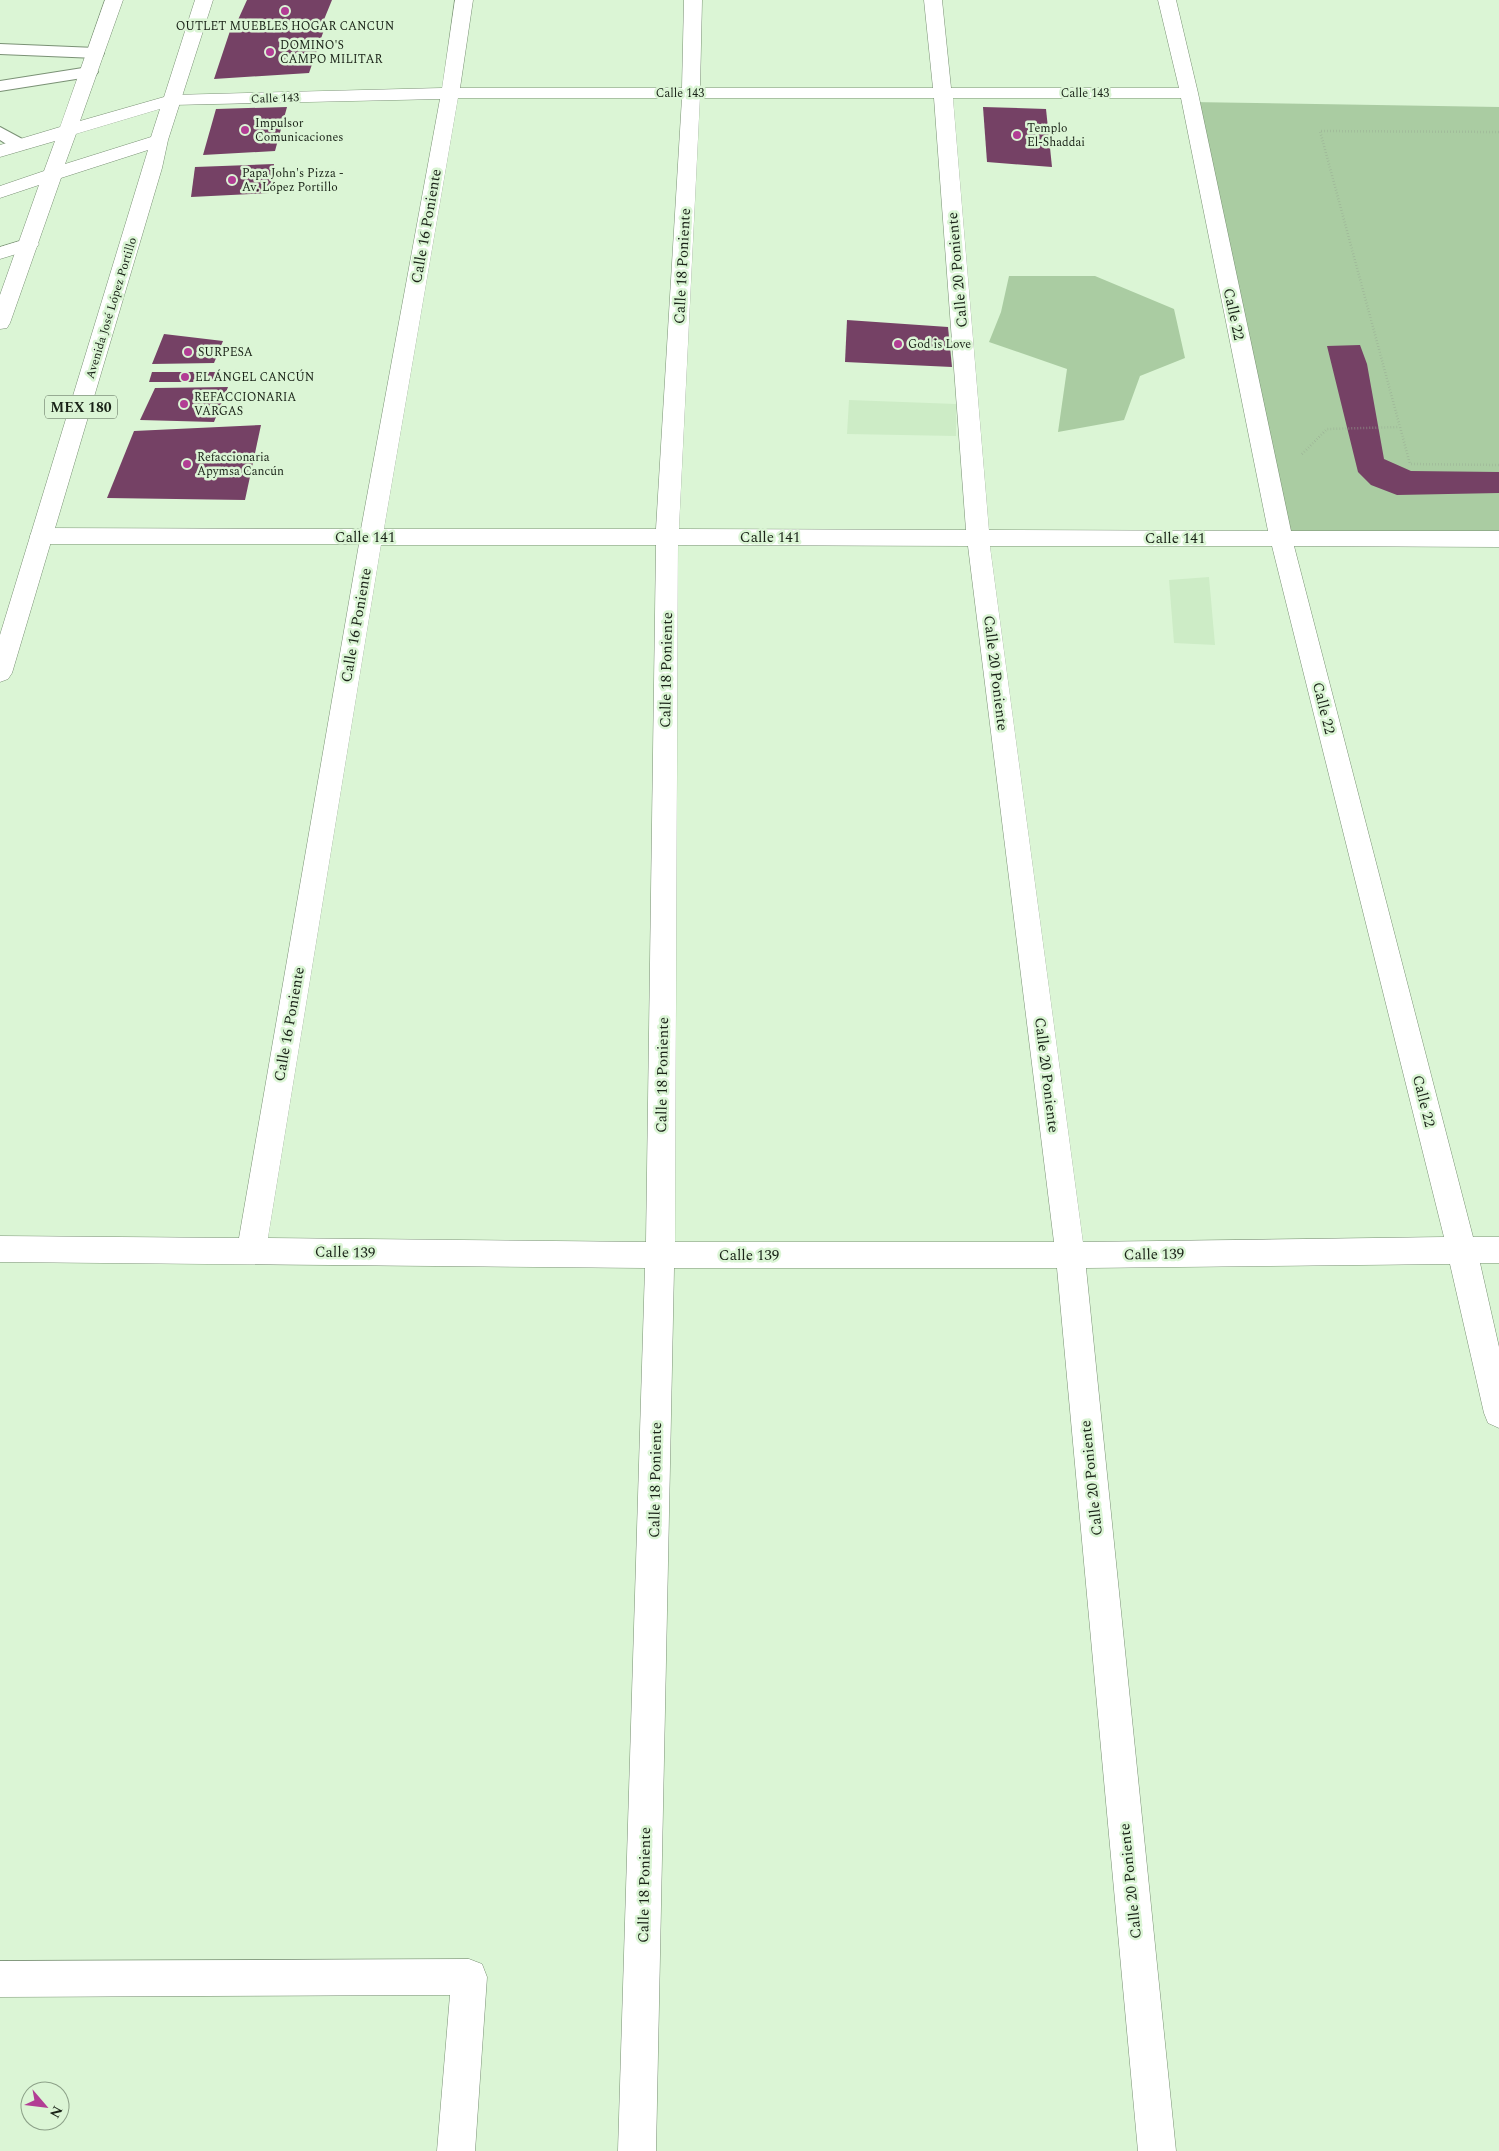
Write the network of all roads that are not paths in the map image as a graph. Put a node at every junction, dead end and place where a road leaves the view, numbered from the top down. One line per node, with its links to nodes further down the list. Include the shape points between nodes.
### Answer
1 (114, 0): 8 (street)
2 (204, 0): 15 (street, Avenida José López Portillo / MEX 180)
3 (464, 0): 11 (street, Calle 16 Poniente)
4 (693, 0): 12 (street, Calle 18 Poniente)
5 (933, 0): 13 (street, Calle 20 Poniente)
6 (1167, 0): 14 (street, Calle 22)
7 (2, 51): 8 (lane)
8 (96, 53): 9 (street)
9 (89, 72): 10 (lane); 16 (street)
10 (0, 86)
11 (450, 93): 12 (street, Calle 143); 15 (street, Calle 143); 27 (street, Calle 16 Poniente)
12 (691, 93): 13 (street, Calle 143); 28 (street, Calle 18 Poniente)
13 (943, 93): 14 (street, Calle 143); 29 (street, Calle 20 Poniente)
14 (1188, 93): 30 (street, Calle 22)
15 (172, 100): 16 (street, Calle 143); 18 (street, Avenida José López Portillo / MEX 180)
16 (69, 131): 19 (street, Calle 143); 21 (street)
17 (0, 132): 19 (lane)
18 (159, 140): 21 (street); 26 (street, Avenida José López Portillo / MEX 180)
19 (20, 145): 20 (street, Calle 143)
20 (0, 151)
21 (53, 175): 22 (street); 23 (street)
22 (0, 192)
23 (30, 244): 24 (street); 25 (street)
24 (0, 253)
25 (0, 323)
26 (42, 536): 27 (street, Calle 141); 32 (street, Avenida José López Portillo / MEX 180)
27 (370, 537): 28 (street, Calle 141); 34 (street, Calle 16 Poniente)
28 (667, 537): 29 (street, Calle 141); 37 (street, Calle 18 Poniente)
29 (978, 538): 30 (street, Calle 141); 38 (street, Calle 20 Poniente)
30 (1281, 538): 31 (street, Calle 141); 35 (street, Calle 22)
31 (1499, 539)
32 (0, 673)
33 (0, 1249): 34 (street, Calle 139)
34 (251, 1250): 37 (street, Calle 139)
35 (1462, 1250): 36 (street, Calle 139); 38 (street, Calle 139); 39 (street, Calle 22)
36 (1499, 1250)
37 (660, 1255): 38 (street, Calle 139); 42 (street, Calle 18 Poniente)
38 (1070, 1255): 43 (street, Calle 20 Poniente)
39 (1499, 1413)
40 (0, 1979): 41 (street, via 469,1977)
41 (456, 2151)
42 (637, 2151)
43 (1157, 2151)

